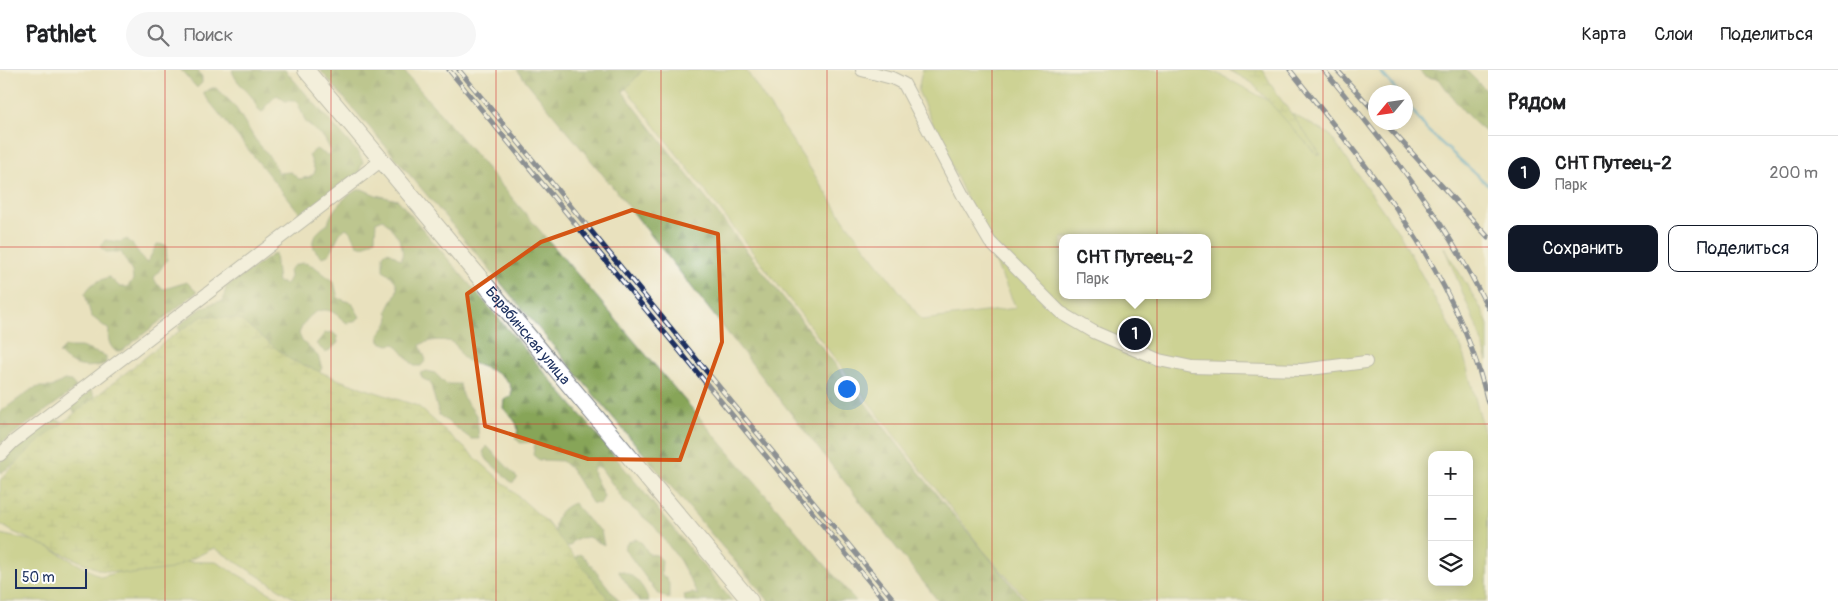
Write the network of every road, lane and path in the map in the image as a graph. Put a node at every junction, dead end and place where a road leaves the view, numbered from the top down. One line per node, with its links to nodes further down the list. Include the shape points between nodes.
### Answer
1 (306, 70): 3 (main road, Барабинская улица)
2 (862, 70): 4 (street, via 904,84 990,242 1060,312 1094,332 1159,360 1192,367 1302,370)
3 (382, 160): 5 (street); 6 (main road, Барабинская улица)
4 (1366, 362)
5 (0, 455)
6 (750, 601)

